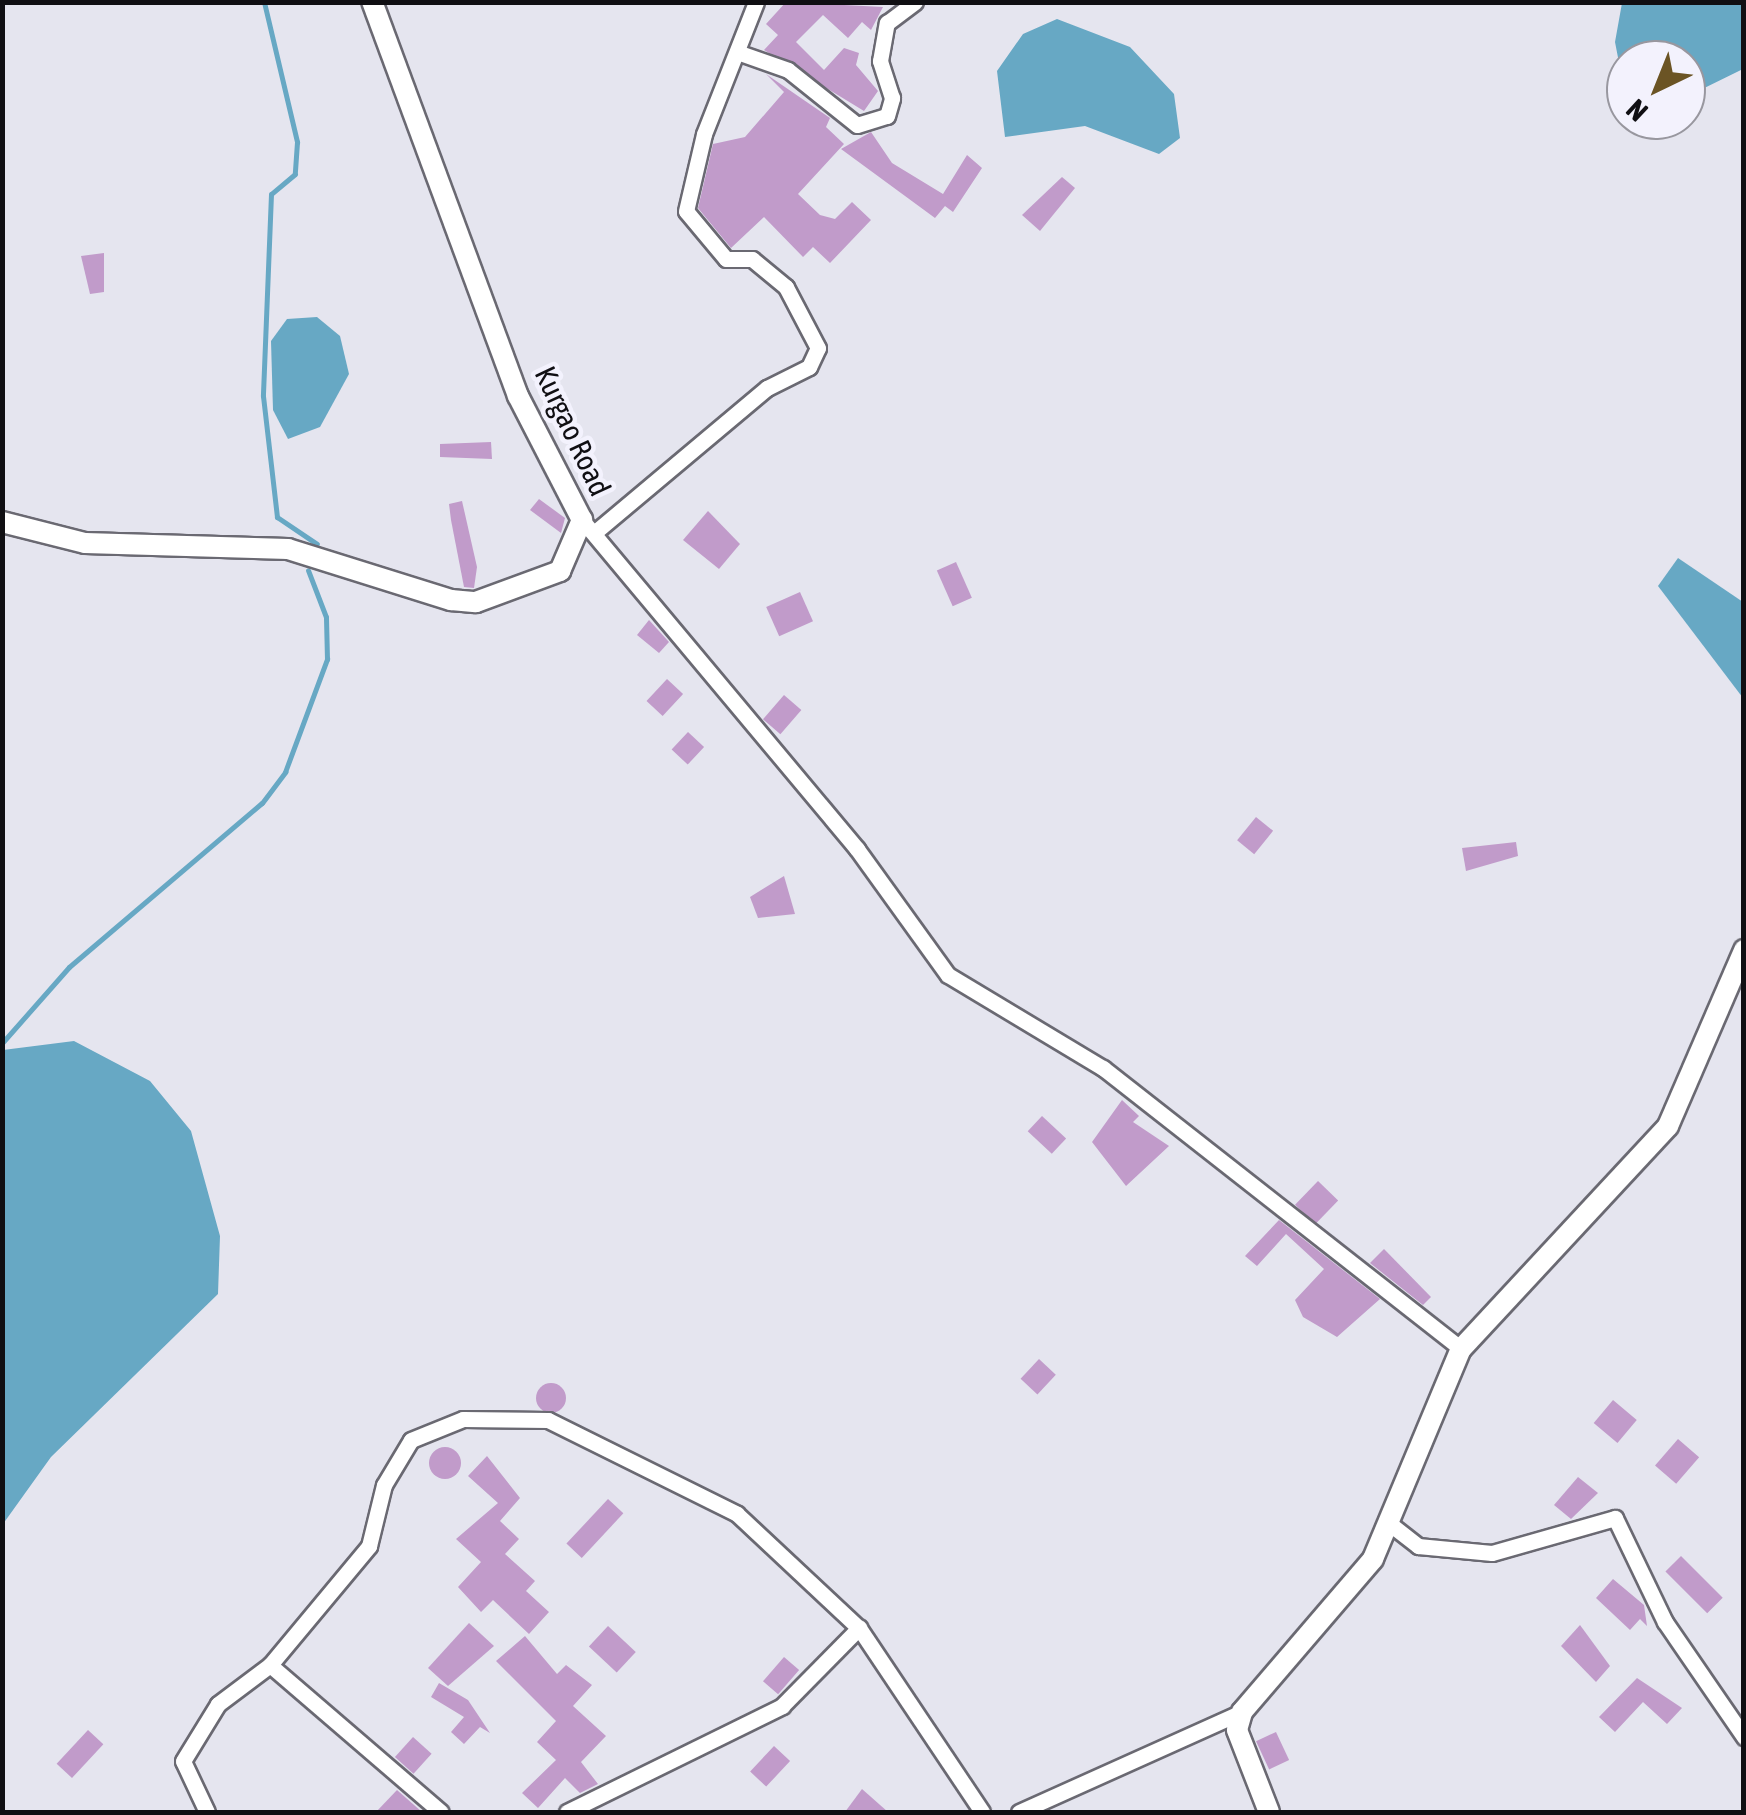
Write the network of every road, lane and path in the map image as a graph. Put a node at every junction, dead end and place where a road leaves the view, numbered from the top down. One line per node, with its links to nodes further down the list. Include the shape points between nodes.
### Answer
1 (372, 2): 6 (street, Kurgao Road, via 518,396)
2 (756, 2): 4 (street)
3 (916, 2): 4 (street, via 887,22 880,61 892,98 887,116 857,125 788,70)
4 (737, 52): 6 (street, via 686,211 726,259 752,259 786,287 818,348 810,367 767,388)
5 (2, 522): 6 (street, Kurgao Road, via 84,542 288,548 476,602 560,572)
6 (588, 526): 8 (street, via 680,646 858,849 948,975 1102,1068)
7 (1744, 950): 8 (street, via 1668,1126)
8 (1461, 1350): 9 (street)
9 (1390, 1524): 12 (street, via 1348,1595); 13 (street, via 1418,1546 1492,1553 1615,1518 1665,1622)
10 (859, 1628): 11 (street, via 737,1514 640,1459 548,1420 463,1419 411,1440 384,1485 369,1546); 16 (street, via 782,1706); 17 (street)
11 (270, 1665): 14 (street, via 218,1704 183,1762); 15 (street)
12 (1242, 1712): 18 (street); 19 (street, via 1237,1730)
13 (1744, 1737)
14 (208, 1812)
15 (441, 1812)
16 (568, 1812)
17 (982, 1812)
18 (1019, 1812)
19 (1268, 1812)

